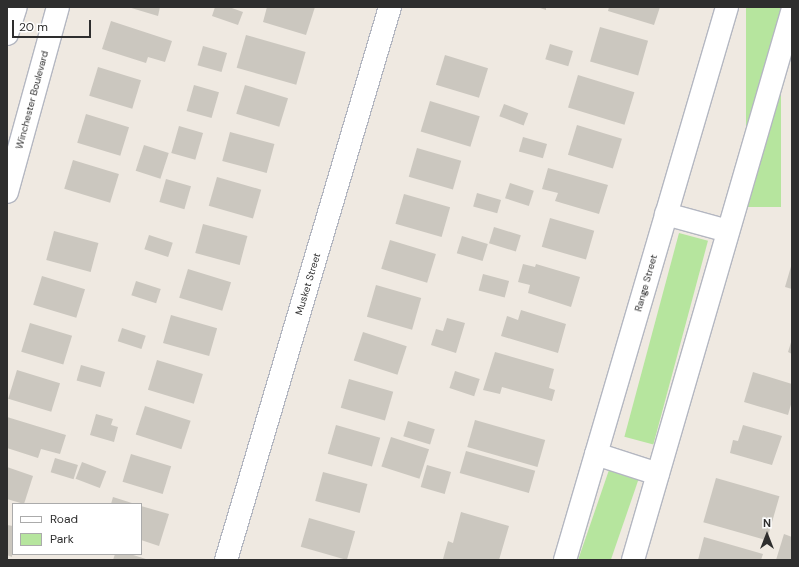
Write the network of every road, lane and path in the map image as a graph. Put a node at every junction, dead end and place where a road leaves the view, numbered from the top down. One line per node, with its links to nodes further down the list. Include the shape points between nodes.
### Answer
1 (16, 7): 6 (street)
2 (58, 7): 7 (street, Winchester Boulevard)
3 (390, 7): 12 (street, Musket Street)
4 (727, 7): 8 (street, Range Street)
5 (792, 12): 9 (street)
6 (7, 34)
7 (7, 192)
8 (666, 214): 9 (street); 10 (street, Range Street)
9 (728, 231): 11 (street)
10 (596, 454): 11 (street); 13 (street, Range Street)
11 (658, 474): 14 (street)
12 (226, 560)
13 (565, 560)
14 (633, 560)

